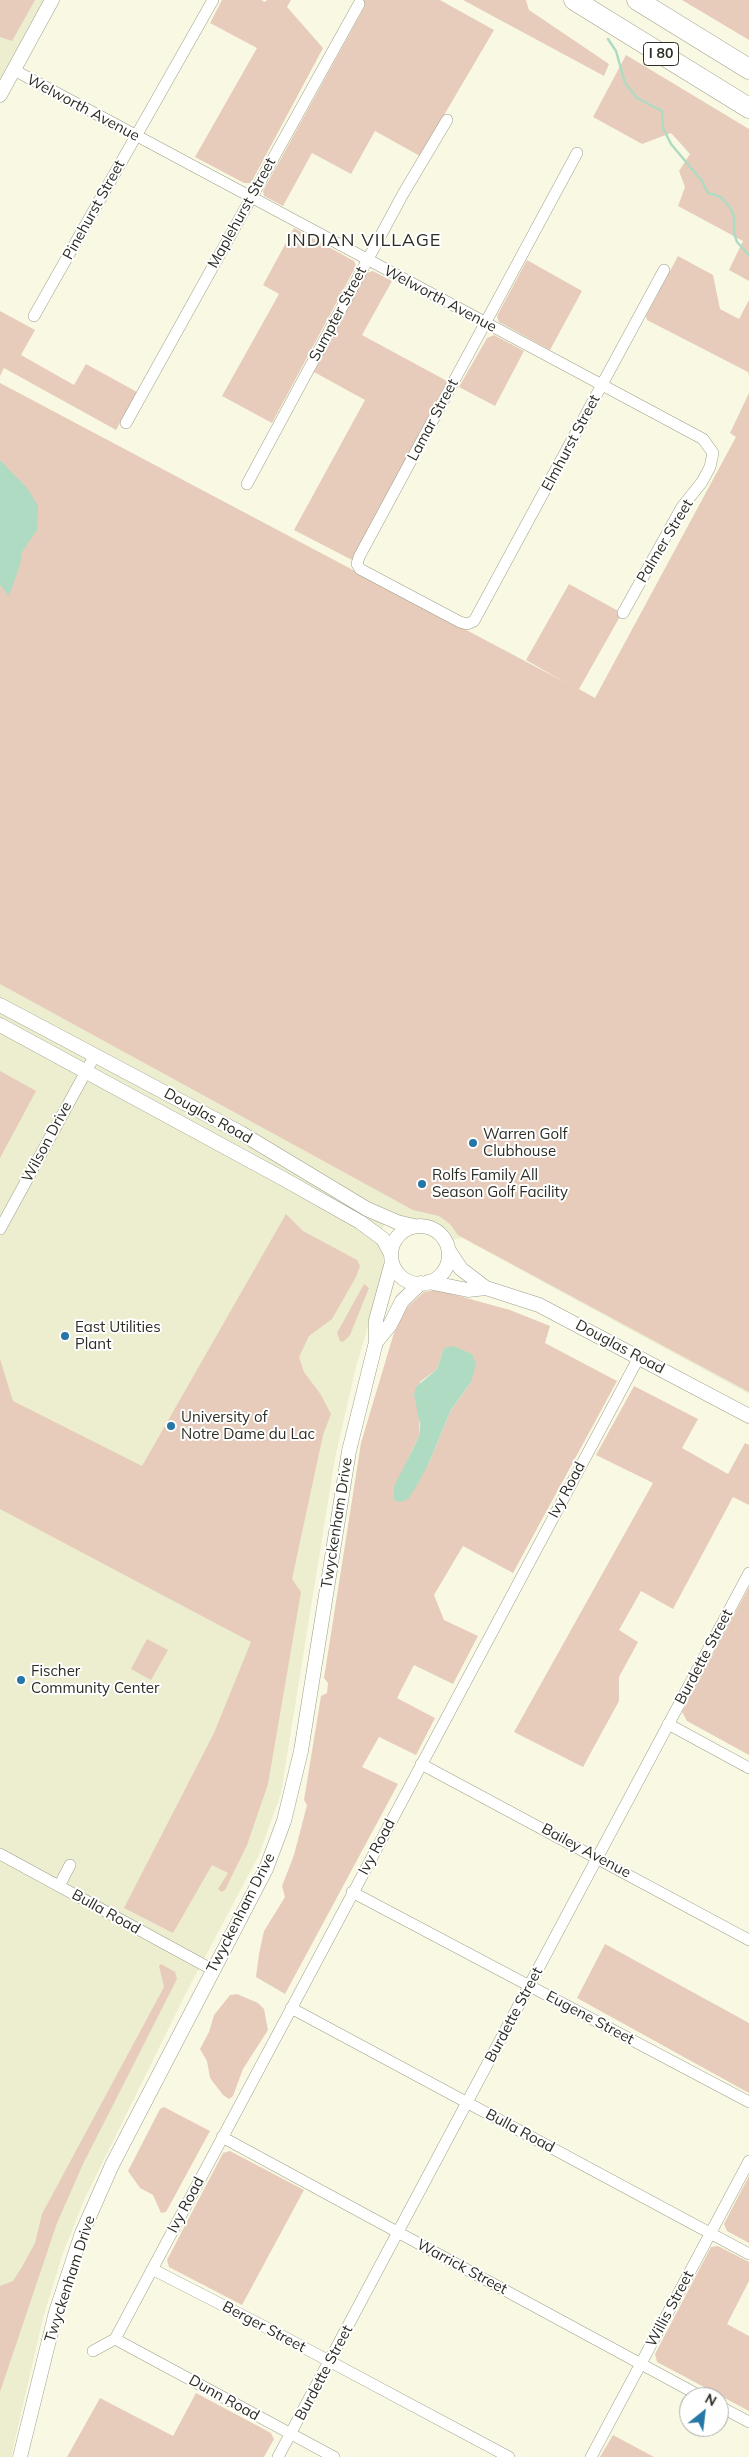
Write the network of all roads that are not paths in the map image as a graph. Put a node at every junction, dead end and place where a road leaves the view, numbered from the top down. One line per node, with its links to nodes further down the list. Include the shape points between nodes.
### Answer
1 (52, 0): 7 (street)
2 (213, 0): 11 (street, Pinehurst Street)
3 (574, 0): 9 (highway, I 80)
4 (637, 0): 6 (highway, I 80)
5 (359, 4): 13 (street, Maplehurst Street)
6 (749, 68)
7 (14, 70): 8 (street); 11 (street, Welworth Avenue)
8 (0, 95)
9 (749, 108)
10 (448, 120): 14 (street, Sumpter Street)
11 (136, 135): 13 (street, Welworth Avenue); 16 (street, Pinehurst Street)
12 (577, 153): 17 (street, Lamar Street)
13 (251, 198): 14 (street, Welworth Avenue); 19 (street, Maplehurst Street)
14 (368, 259): 17 (street, Welworth Avenue); 21 (street, Sumpter Street)
15 (664, 270): 18 (street, Elmhurst Street)
16 (34, 316)
17 (486, 323): 18 (street, Welworth Avenue); 23 (street, Lamar Street, via 357,564 360,569 460,622 467,624)
18 (602, 385): 20 (street, Welworth Avenue); 23 (street, Elmhurst Street)
19 (126, 423)
20 (708, 443): 22 (street, Palmer Street, via 713,453 710,466 682,507)
21 (247, 484)
22 (623, 613)
23 (477, 616)
24 (0, 1006): 26 (street, Douglas Road)
25 (0, 1025): 27 (street, Douglas Road)
26 (94, 1055): 27 (street, Wilson Drive); 28 (street, Douglas Road, via 242,1133 367,1209)
27 (86, 1071): 29 (street, Wilson Drive); 31 (street, Douglas Road, via 368,1228 383,1239)
28 (414, 1226): 30 (street, via 433,1229 441,1234); 31 (street, via 398,1236)
29 (0, 1229)
30 (449, 1251): 32 (street, via 446,1267 436,1279); 33 (street, Douglas Road, via 461,1269)
31 (392, 1258): 32 (street, via 403,1278); 34 (street, Twyckenham Drive, via 376,1320)
32 (425, 1283): 33 (street, Douglas Road, via 468,1290); 34 (street, Twyckenham Drive, via 402,1301 390,1326)
33 (486, 1288): 35 (street, Douglas Road, via 539,1305)
34 (376, 1342): 47 (street, Twyckenham Drive, via 349,1450 301,1751 284,1821 266,1869)
35 (639, 1356): 36 (street, Douglas Road); 39 (street, Ivy Road)
36 (749, 1416)
37 (749, 1573): 38 (street, Burdette Street)
38 (668, 1724): 40 (street); 42 (street, Burdette Street)
39 (421, 1764): 42 (street, Bailey Avenue); 45 (street, Ivy Road)
40 (749, 1768)
41 (0, 1854): 44 (street, Bulla Road)
42 (598, 1857): 46 (street, Bailey Avenue); 48 (street, Burdette Street)
43 (70, 1865): 44 (street)
44 (59, 1886): 47 (street, Bulla Road)
45 (352, 1892): 48 (street, Eugene Street); 49 (street, Ivy Road)
46 (749, 1940)
47 (213, 1970): 66 (street, Twyckenham Drive, via 112,2165 82,2233 56,2312)
48 (530, 1986): 50 (street, Burdette Street); 51 (street, Eugene Street)
49 (290, 2008): 50 (street, Bulla Road); 52 (street, Ivy Road)
50 (466, 2102): 54 (street, Burdette Street); 55 (street, Bulla Road)
51 (749, 2102)
52 (222, 2137): 54 (street, Warrick Street); 57 (street, Ivy Road)
53 (749, 2161): 55 (street, Willis Street)
54 (398, 2233): 60 (street, Burdette Street); 61 (street, Warrick Street)
55 (710, 2233): 56 (street, Bulla Road); 61 (street, Willis Street)
56 (749, 2254)
57 (152, 2269): 58 (street, Ivy Road); 60 (street, Berger Street)
58 (115, 2338): 59 (street); 65 (street, Dunn Road)
59 (93, 2352)
60 (330, 2362): 65 (street, Burdette Street); 69 (street, Berger Street)
61 (641, 2364): 62 (street, Warrick Street); 70 (street, Willis Street)
62 (684, 2387)
63 (729, 2411): 64 (street)
64 (749, 2422)
65 (290, 2434): 67 (street, Burdette Street); 68 (street, Dunn Road)
66 (20, 2457)
67 (278, 2457)
68 (334, 2457)
69 (509, 2457)
70 (591, 2457)

